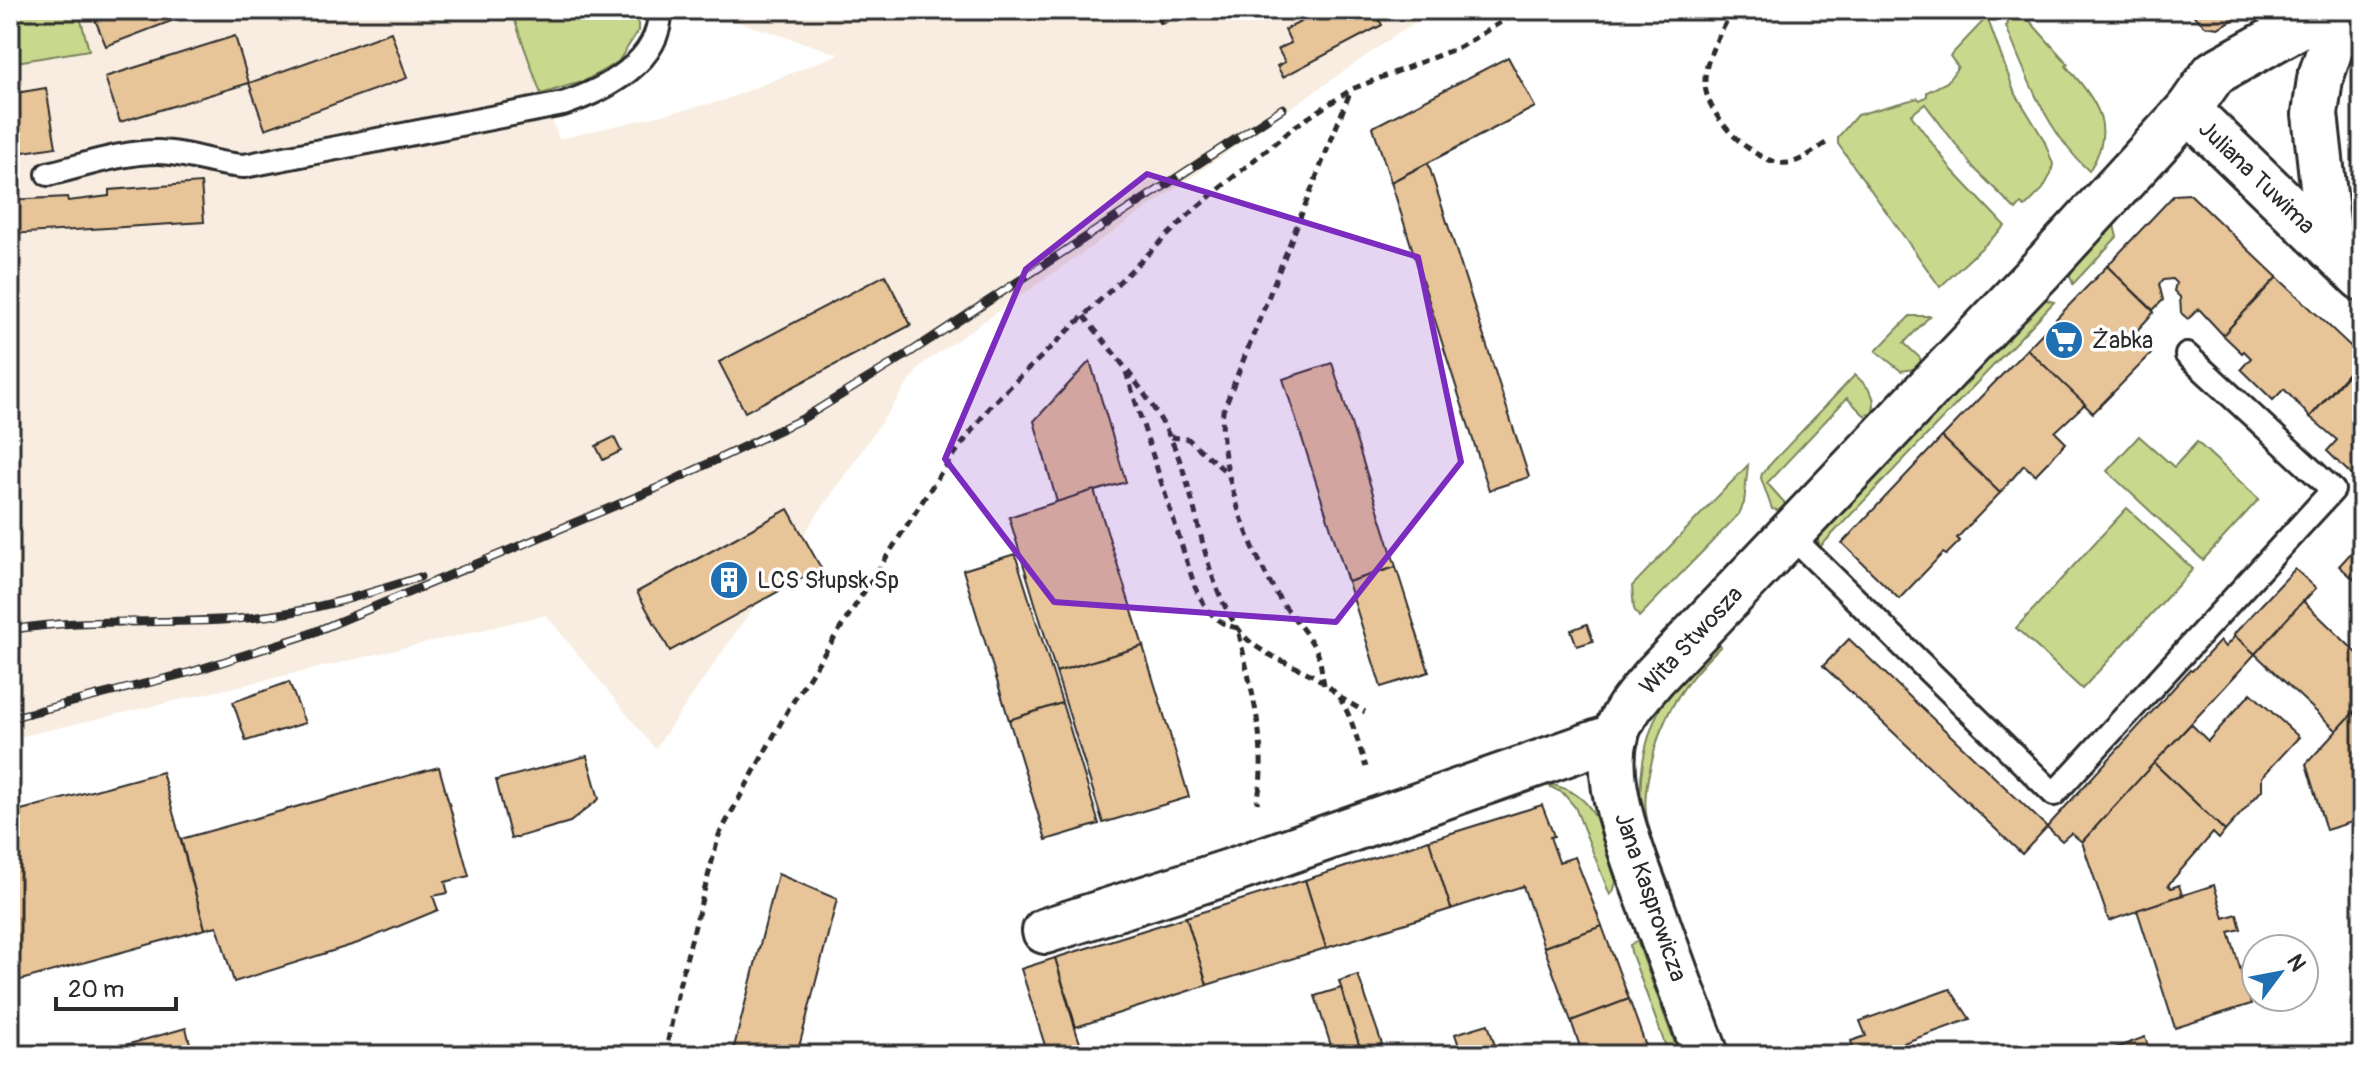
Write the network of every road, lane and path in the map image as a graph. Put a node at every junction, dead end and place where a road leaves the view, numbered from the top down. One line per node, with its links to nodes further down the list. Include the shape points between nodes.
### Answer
1 (660, 10): 9 (lane, via 656,36 635,65 603,87 563,104 244,166 159,152)
2 (1521, 10): 6 (path, via 1460,47)
3 (1733, 10): 8 (path, via 1712,51 1704,86 1732,137 1780,163 1793,163)
4 (2328, 10): 7 (street, Wita Stwosza, via 2214,73)
5 (2343, 10): 10 (street, via 2320,79 2315,114)
6 (1352, 89): 12 (path, via 1294,127 1196,208); 16 (path, via 1223,411)
7 (2188, 110): 10 (street, Juliana Tuwima); 17 (street, Wita Stwosza)
8 (1826, 143)
9 (48, 174)
10 (2330, 248): 11 (street, Juliana Tuwima)
11 (2362, 278)
12 (1084, 316): 14 (path); 26 (path, via 991,405 967,436 789,708 719,835)
13 (2187, 355): 17 (lane, via 2333,490 2054,794)
14 (1124, 367): 15 (path); 18 (path, via 1195,587 1216,619)
15 (1170, 437): 16 (path, via 1188,439); 18 (path, via 1214,579)
16 (1226, 472): 19 (path, via 1255,552 1318,654)
17 (1790, 535): 22 (street, Wita Stwosza, via 1655,676)
18 (1238, 628): 19 (path, via 1259,650); 24 (path, via 1261,744)
19 (1324, 685): 20 (path)
20 (1339, 697): 21 (path); 23 (path)
21 (1365, 712)
22 (1616, 736): 25 (street); 27 (street, Jana Kasprowicza, via 1615,784 1623,825)
23 (1366, 767)
24 (1257, 803)
25 (1045, 931)
26 (665, 1055)
27 (1706, 1055)

